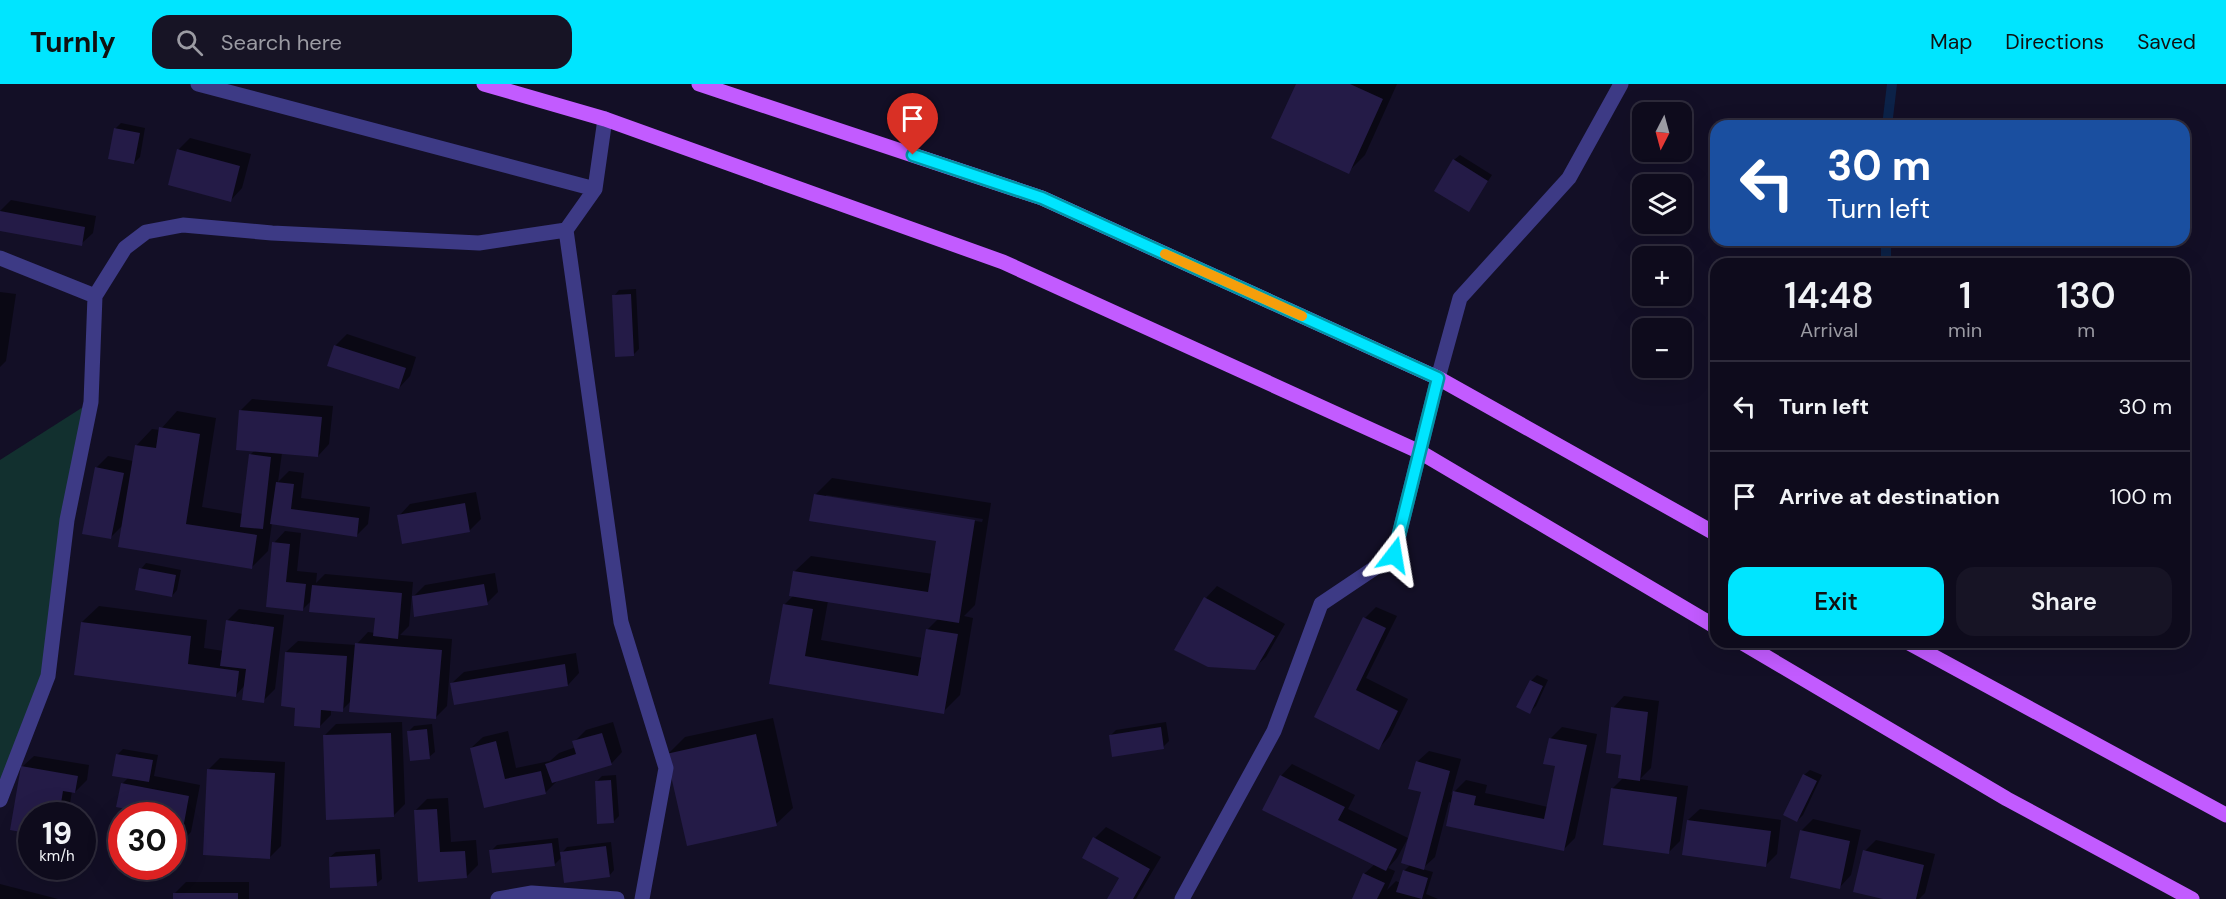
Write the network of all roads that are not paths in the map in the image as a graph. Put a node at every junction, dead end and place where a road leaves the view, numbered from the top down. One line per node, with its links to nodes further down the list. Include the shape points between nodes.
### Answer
1 (198, 84): 6 (street)
2 (484, 84): 5 (main road)
3 (699, 84): 10 (main road, via 1042,198)
4 (1621, 84): 10 (street, via 1569,178 1460,298)
5 (604, 119): 6 (street); 11 (main road, via 1003,262)
6 (595, 189): 7 (street)
7 (566, 230): 9 (street, via 479,243 183,225 146,232 124,248); 20 (street, via 621,622 666,768)
8 (0, 258): 9 (street)
9 (95, 297): 16 (street, via 91,402 68,520 48,676)
10 (1438, 378): 11 (street); 12 (main road)
11 (1420, 452): 13 (main road); 21 (street, via 1394,555 1321,604 1274,731)
12 (1710, 531)
13 (1710, 623)
14 (1751, 648): 22 (main road, via 2007,799)
15 (1918, 648): 17 (main road)
16 (0, 800)
17 (2226, 815)
18 (498, 899): 19 (street, via 532,893)
19 (617, 899)
20 (642, 899)
21 (1182, 899)
22 (2192, 899)

